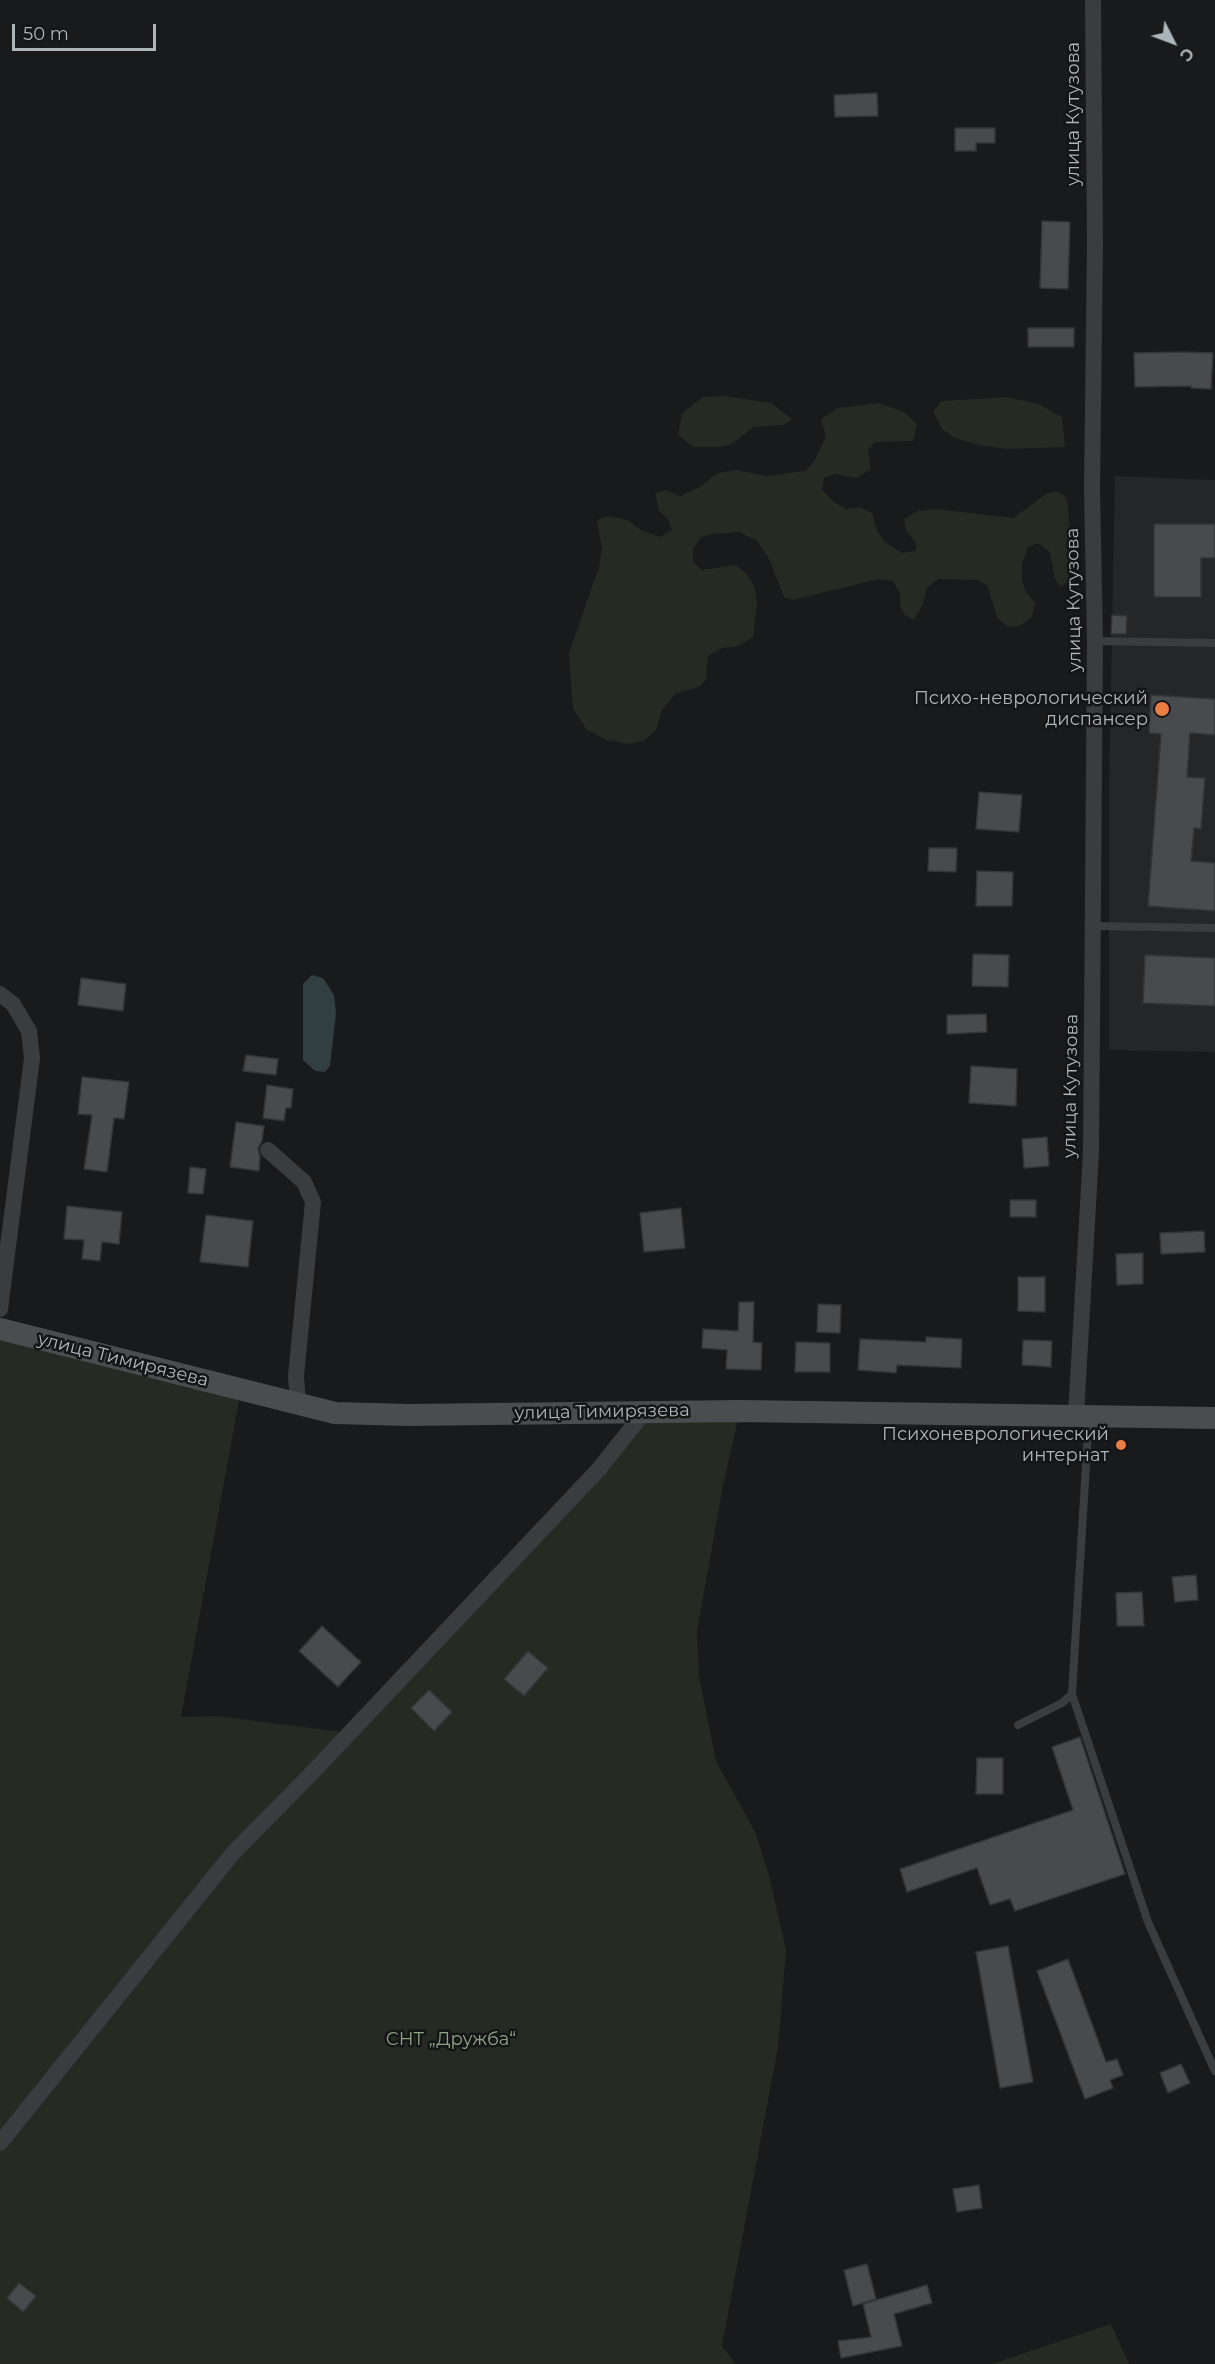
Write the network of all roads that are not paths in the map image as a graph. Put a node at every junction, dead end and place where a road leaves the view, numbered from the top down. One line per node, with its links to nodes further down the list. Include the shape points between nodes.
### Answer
1 (1093, 0): 2 (street, улица Кутузова)
2 (1095, 641): 3 (lane); 4 (street, улица Кутузова)
3 (1215, 643)
4 (1093, 926): 5 (lane); 12 (street, улица Кутузова)
5 (1215, 928)
6 (0, 994): 8 (street, via 14,1004 29,1031 32,1058)
7 (268, 1150): 10 (street, via 304,1182 313,1202 296,1376)
8 (0, 1309)
9 (0, 1329): 10 (main road, улица Тимирязева)
10 (298, 1404): 11 (main road, улица Тимирязева, via 335,1413 409,1415)
11 (645, 1411): 12 (main road, улица Тимирязева); 17 (street, via 598,1469 233,1853)
12 (1083, 1415): 13 (main road, улица Тимирязева); 14 (lane)
13 (1215, 1418)
14 (1072, 1694): 15 (lane); 16 (lane, via 1148,1922)
15 (1017, 1725)
16 (1215, 2071)
17 (0, 2142)

